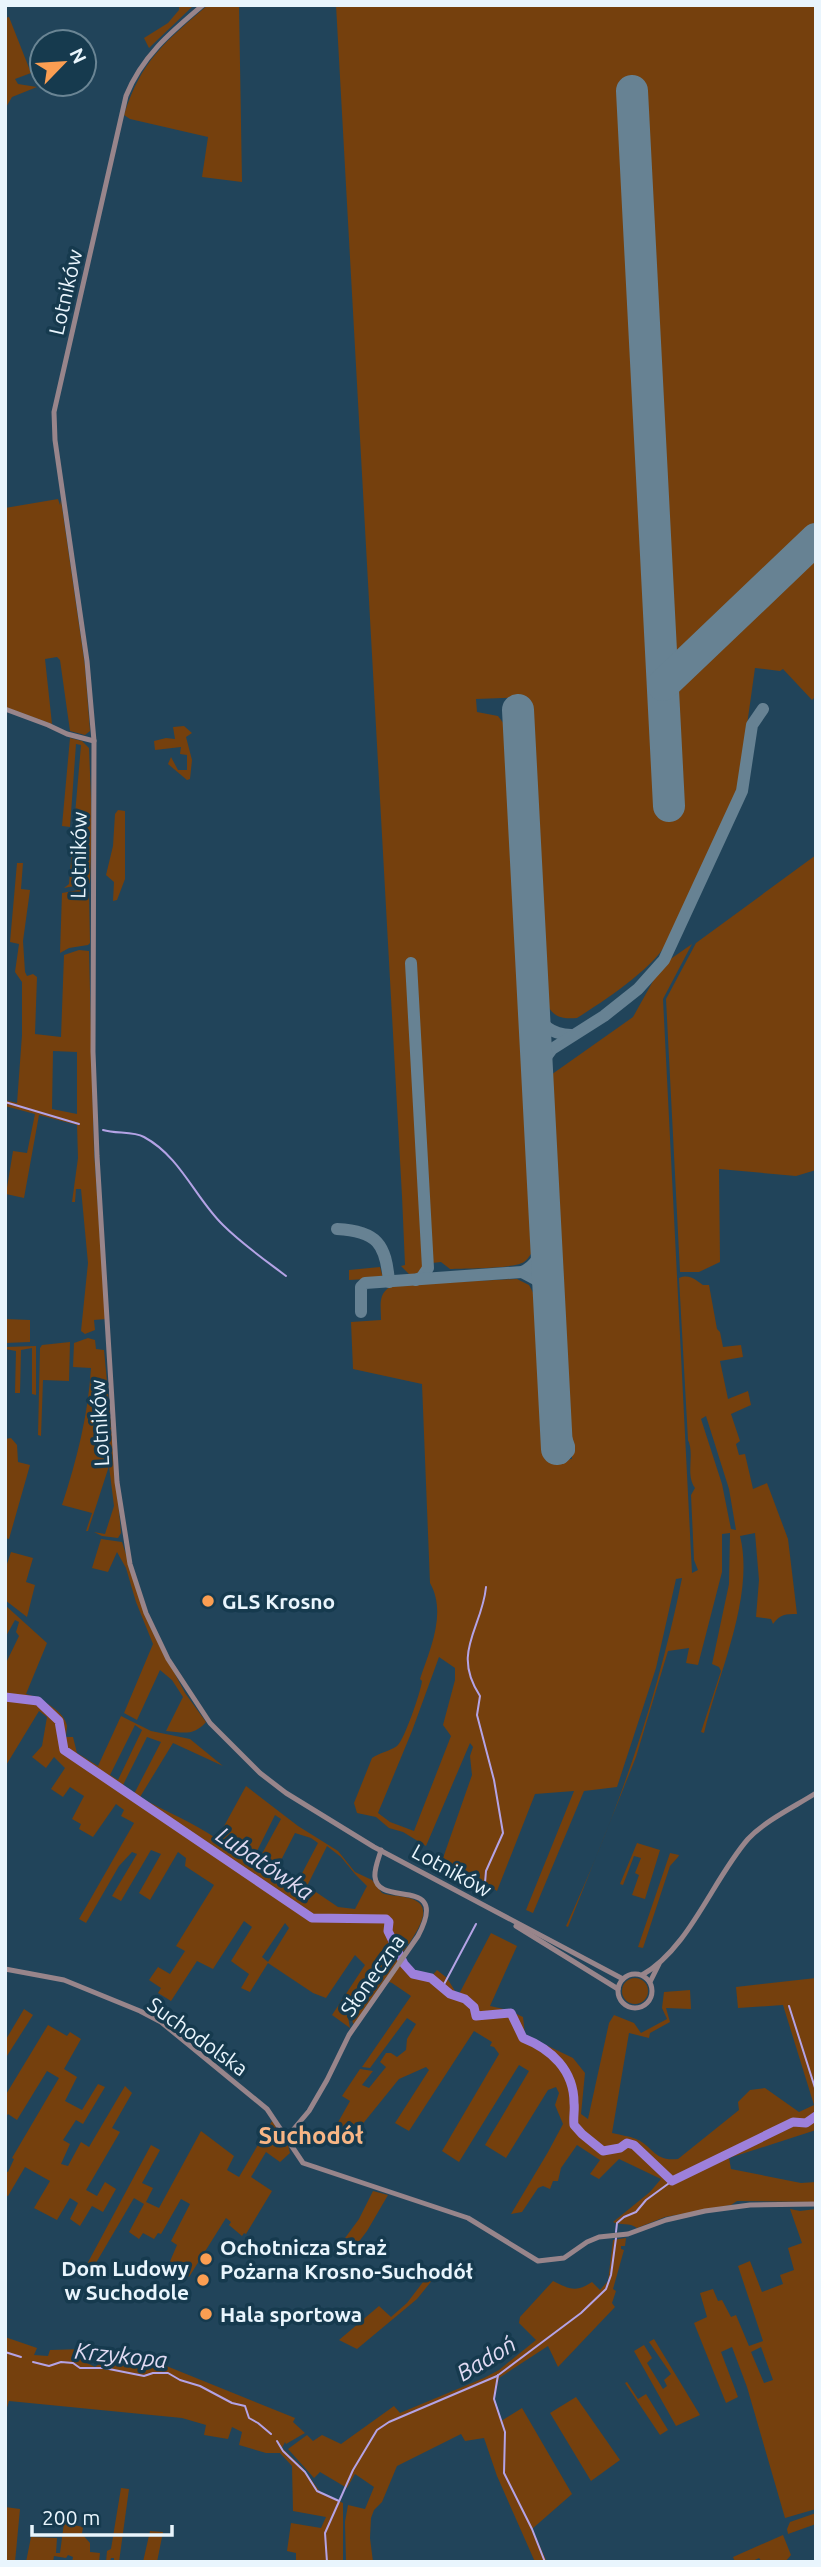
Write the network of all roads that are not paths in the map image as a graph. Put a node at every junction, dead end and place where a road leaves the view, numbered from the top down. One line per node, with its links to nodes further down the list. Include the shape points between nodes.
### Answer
1 (203, 5): 3 (street, Lotników, via 149,55 126,96 54,412)
2 (5, 709): 3 (street)
3 (94, 740): 5 (street, Lotników, via 97,1156 117,1482 130,1564 146,1614 168,1659 210,1723 286,1793)
4 (816, 1793): 7 (street, via 749,1838)
5 (381, 1850): 6 (street, Lotników); 13 (street, Słoneczna, via 376,1882 391,1893 420,1898 426,1908 425,1923 343,2046 314,2103)
6 (508, 1920): 10 (street, Lotników); 12 (street, Lotników)
7 (662, 1958): 9 (street); 11 (street)
8 (5, 1969): 13 (street, Suchodolska, via 64,1980 160,2022 263,2105)
9 (642, 1975): 10 (street); 11 (street)
10 (623, 1979): 12 (street)
11 (650, 1982): 12 (street, via 650,1998 638,2007 624,2003)
12 (618, 1989)
13 (288, 2137): 14 (street, Suchodolska, via 300,2160 468,2218 538,2261 563,2258 593,2239 734,2206)
14 (816, 2204)

